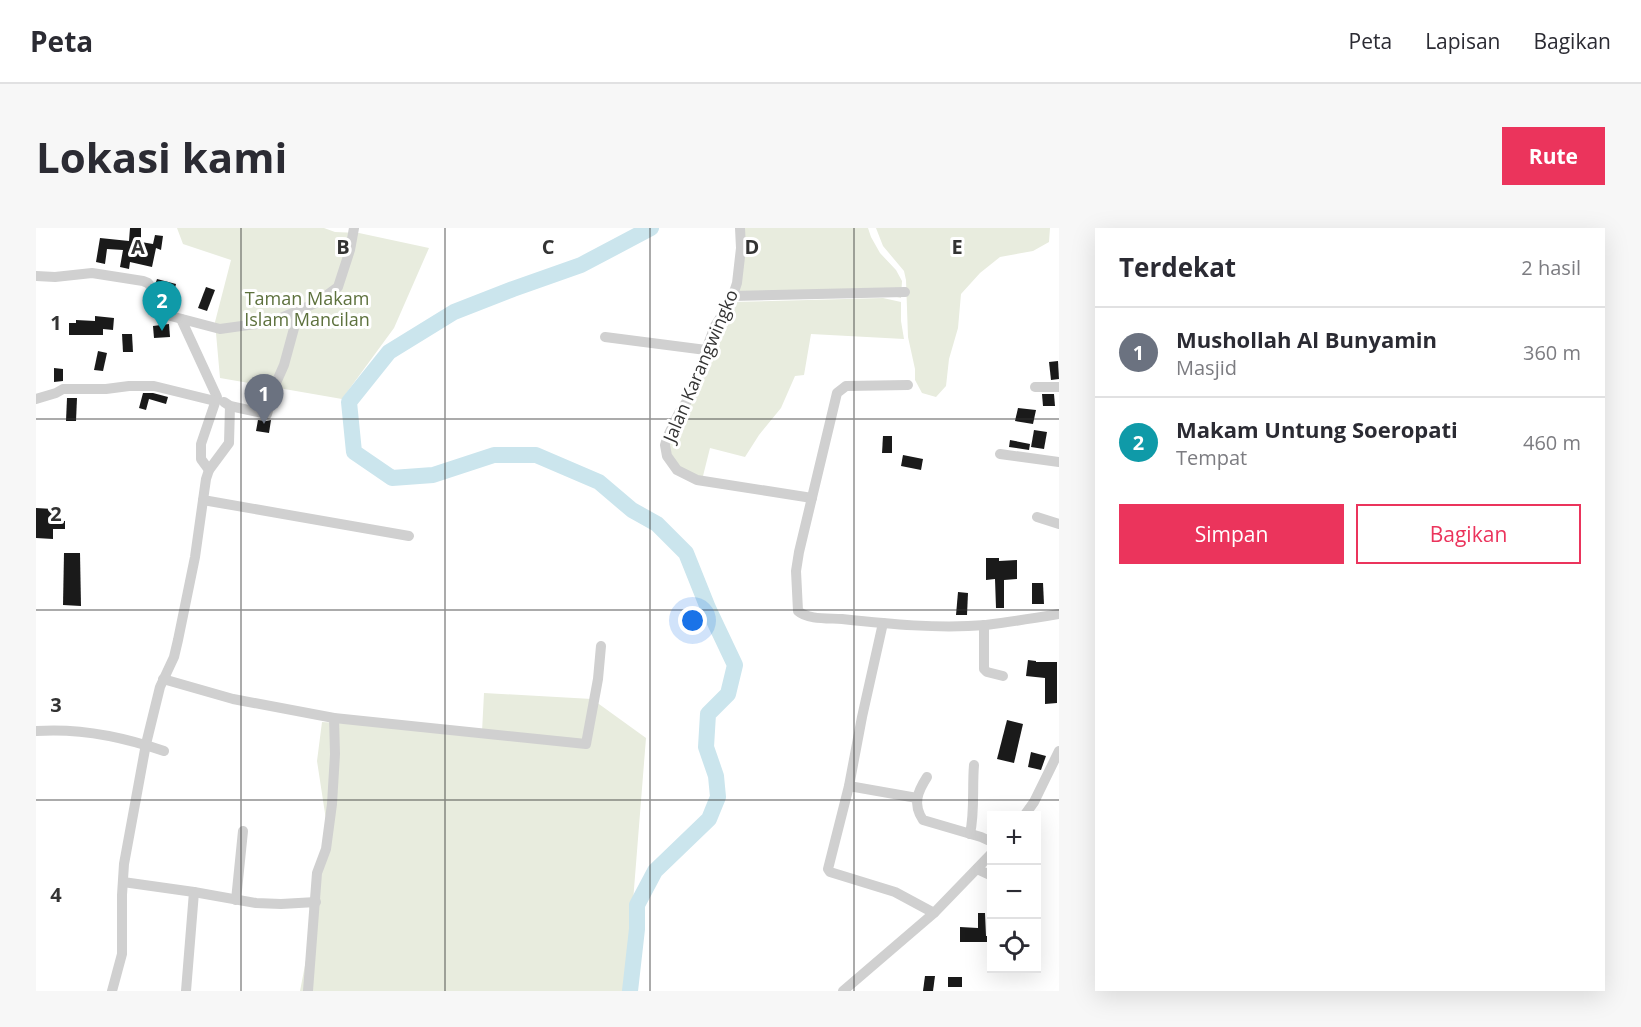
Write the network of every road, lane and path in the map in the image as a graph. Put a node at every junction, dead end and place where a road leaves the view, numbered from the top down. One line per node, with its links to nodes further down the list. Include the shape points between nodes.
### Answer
1 (354, 228): 6 (street, via 338,287)
2 (741, 228): 5 (street, Jalan Karangwingko)
3 (36, 276): 7 (street, via 92,273 143,281 151,287 163,314)
4 (905, 292): 5 (street)
5 (733, 296): 9 (street, Jalan Karangwingko)
6 (299, 310): 7 (street, via 271,322 220,329); 15 (street, via 267,414)
7 (181, 319): 14 (street)
8 (605, 337): 9 (street)
9 (706, 350): 19 (street, Jalan Karangwingko, via 695,388 667,438 665,451 671,464 697,480)
10 (908, 385): 19 (street, via 846,386 839,390)
11 (1035, 387): 12 (street)
12 (1059, 387)
13 (36, 399): 14 (street, via 63,389 154,386)
14 (216, 399): 15 (street); 18 (street, via 201,444 201,459)
15 (230, 406): 18 (street, via 229,443)
16 (1000, 454): 17 (street)
17 (1059, 462)
18 (209, 470): 20 (street)
19 (812, 498): 25 (street, via 796,571 798,611 818,617)
20 (203, 500): 23 (street); 29 (street, via 178,640)
21 (1037, 517): 22 (street)
22 (1059, 524)
23 (409, 536)
24 (1059, 614): 26 (street)
25 (883, 623): 26 (street); 37 (street)
26 (984, 625): 28 (street, via 984,669)
27 (601, 646): 30 (street, via 586,744)
28 (1003, 676)
29 (163, 679): 30 (street, via 219,695); 32 (street)
30 (334, 718): 49 (street, via 331,813 326,849 317,873)
31 (36, 731): 32 (street, via 56,730)
32 (146, 744): 33 (street); 46 (street)
33 (164, 751)
34 (1059, 751): 39 (street)
35 (974, 765): 41 (street)
36 (927, 777): 38 (street)
37 (849, 786): 38 (street); 50 (street, via 830,872 895,892)
38 (917, 798): 41 (street, via 922,820)
39 (1028, 811)
40 (243, 831): 48 (street)
41 (970, 834): 42 (street)
42 (987, 840)
43 (987, 859): 44 (street)
44 (977, 869): 45 (street); 50 (street)
45 (987, 874)
46 (123, 882): 47 (street); 51 (street, via 122,954)
47 (194, 892): 48 (street); 52 (street)
48 (236, 900): 49 (street)
49 (316, 902): 53 (street)
50 (934, 913): 54 (street)
51 (112, 991)
52 (186, 991)
53 (308, 991)
54 (843, 991)

